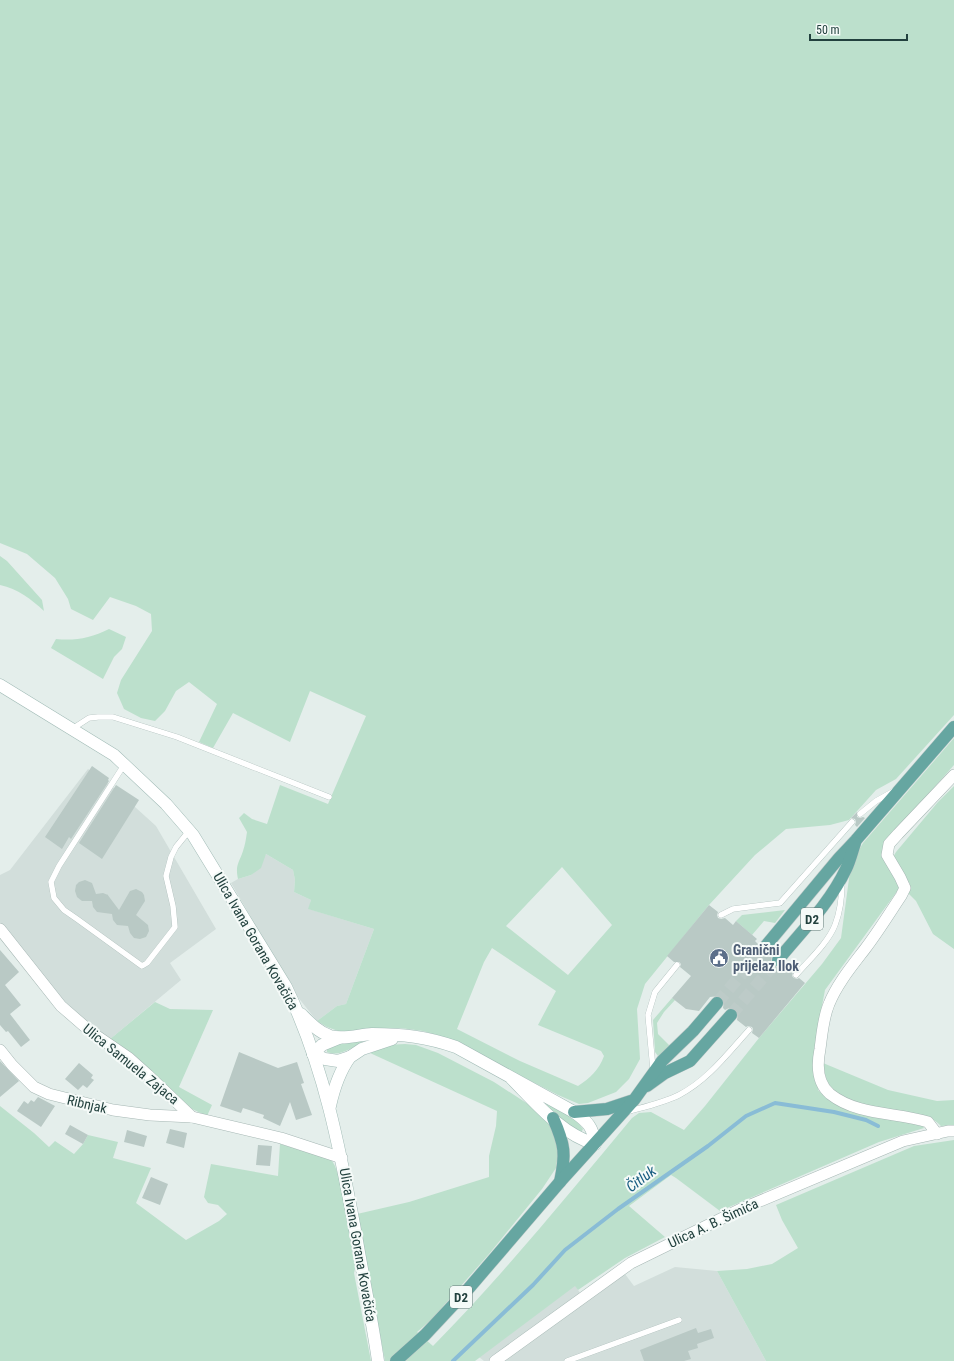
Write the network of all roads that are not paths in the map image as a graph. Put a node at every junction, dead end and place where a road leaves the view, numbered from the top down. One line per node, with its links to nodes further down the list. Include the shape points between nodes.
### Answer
1 (0, 685): 3 (main road, Ulica Ivana Gorana Kovačića)
2 (954, 727): 6 (main road, D2)
3 (72, 729): 4 (main road, Ulica Ivana Gorana Kovačića); 7 (lane, via 89,718 113,717 177,737)
4 (124, 764): 10 (main road, Ulica Ivana Gorana Kovačića); 10 (lane, via 51,882 54,898 64,910 142,966 147,963 175,927 166,876 176,847)
5 (954, 775): 37 (street, via 889,844 887,855 905,888 828,1005 818,1062 823,1085 829,1093 840,1100 880,1113 928,1122)
6 (903, 786): 8 (lane, via 876,800); 11 (main road, D2)
7 (329, 797)
8 (860, 814)
9 (852, 822): 13 (lane, via 780,904 733,909)
10 (190, 831): 20 (main road, Ulica Ivana Gorana Kovačića, via 286,986)
11 (856, 840): 12 (main road, D2); 15 (main road, D2)
12 (842, 876): 16 (main road, D2, via 824,904); 18 (lane, via 842,896 835,926)
13 (721, 915)
14 (0, 929): 34 (street, Ulica Samuela Zajaca, via 61,1006 91,1032 129,1058)
15 (764, 948)
16 (778, 960)
17 (677, 964): 28 (lane, via 655,992 648,1015)
18 (796, 975)
19 (717, 1003): 28 (main road, D2)
20 (298, 1012): 24 (main road, via 319,1031); 26 (main road, Ulica Ivana Gorana Kovačića)
21 (731, 1015): 30 (main road, D2, via 690,1061 665,1073)
22 (749, 1030): 33 (lane, via 697,1084 661,1102)
23 (402, 1036): 24 (main road, via 372,1034); 27 (main road, via 362,1048); 29 (main road, via 419,1036 456,1047)
24 (339, 1038): 26 (main road, via 322,1045)
25 (0, 1050): 34 (street, Ribnjak, via 34,1087 49,1094 113,1110)
26 (313, 1054): 27 (main road, via 338,1061); 31 (main road, Ulica Ivana Gorana Kovačića)
27 (350, 1057): 31 (main road, via 335,1085)
28 (654, 1071): 30 (main road, D2)
29 (511, 1078): 32 (main road); 35 (main road)
30 (638, 1095): 32 (main road, via 622,1105 607,1109); 33 (main road, D2)
31 (330, 1107): 39 (main road, Ulica Ivana Gorana Kovačića)
32 (574, 1112): 38 (main road, via 590,1125 594,1133)
33 (622, 1113): 38 (main road, D2)
34 (192, 1117): 39 (street, via 281,1138)
35 (553, 1118): 38 (main road, via 577,1137); 40 (main road, via 564,1148)
36 (954, 1132): 37 (street, Ulica A. B. Šimića)
37 (937, 1134): 43 (street, Ulica A. B. Šimića, via 903,1141 741,1209 631,1263)
38 (594, 1144): 40 (main road, D2)
39 (342, 1158): 44 (main road, Ulica Ivana Gorana Kovačića)
40 (559, 1183): 45 (main road, D2, via 469,1288 425,1335)
41 (679, 1320): 42 (lane)
42 (576, 1359): 46 (lane)
43 (500, 1360)
44 (378, 1361)
45 (396, 1361)
46 (567, 1361)

